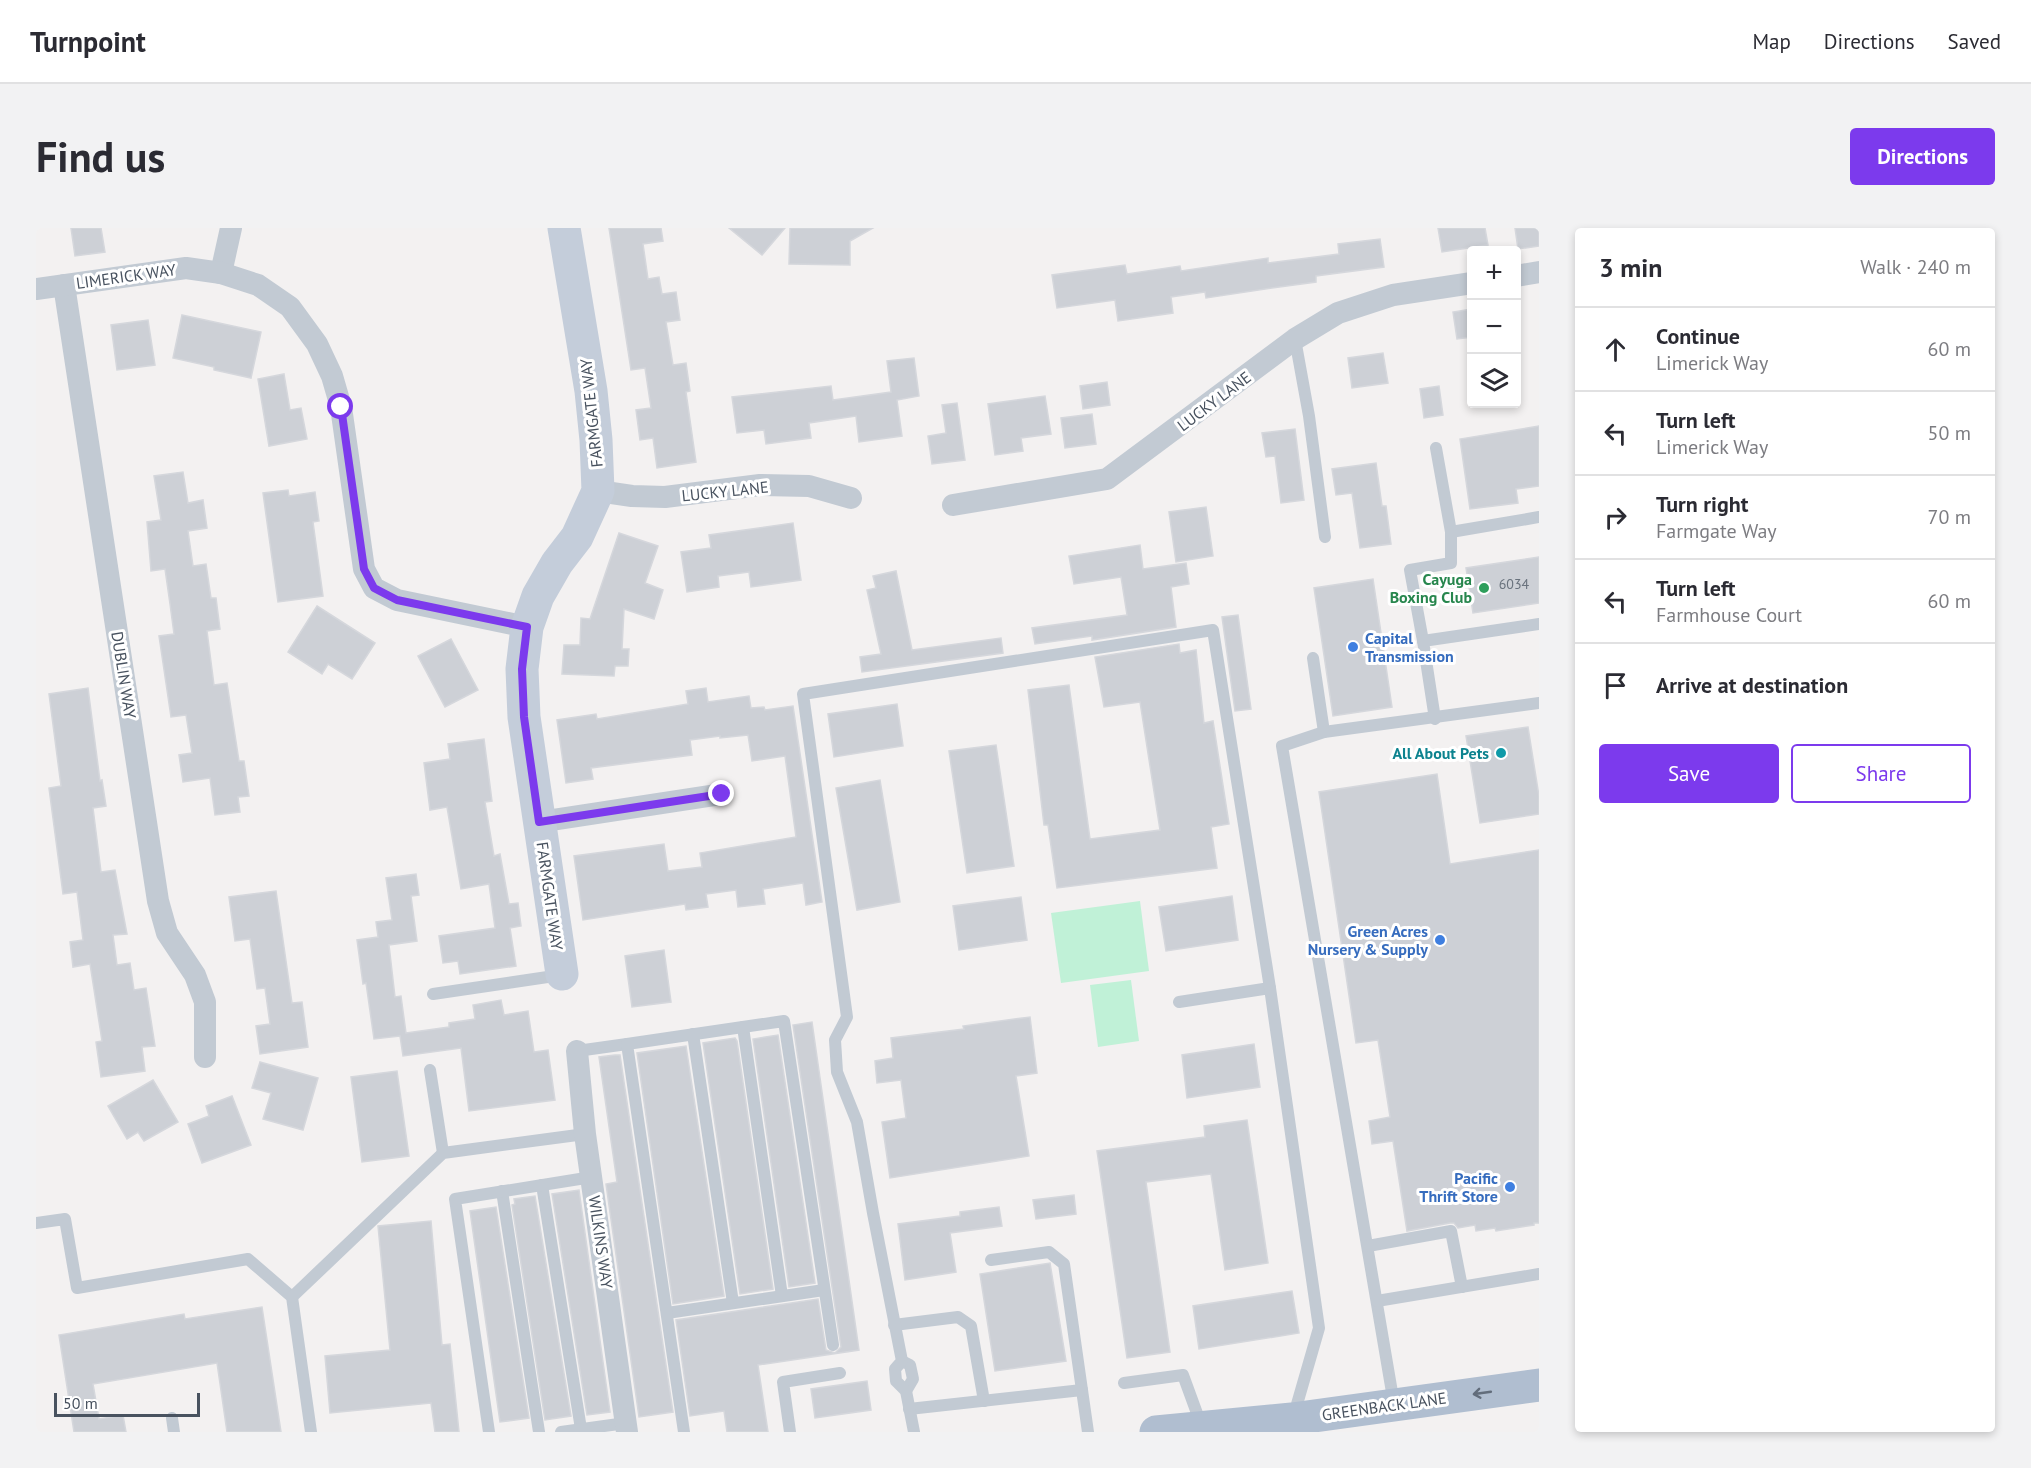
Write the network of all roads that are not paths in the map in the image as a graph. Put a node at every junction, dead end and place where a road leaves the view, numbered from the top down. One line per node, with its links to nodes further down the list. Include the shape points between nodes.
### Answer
1 (231, 228): 4 (street)
2 (564, 228): 11 (street, FARMGATE WAY, via 591,391)
3 (1539, 272): 5 (street)
4 (221, 273): 7 (street, LIMERICK WAY, via 186,268); 18 (street, LIMERICK WAY, via 258,285 290,307 317,344 341,407 364,569 374,588 397,600)
5 (1521, 275)
6 (1467, 284): 9 (street, LUCKY LANE, via 1393,295 1338,313)
7 (64, 285): 8 (street, LIMERICK WAY); 34 (street, DUBLIN WAY, via 158,901 167,933 195,975 205,1002)
8 (36, 289)
9 (1295, 339): 13 (street, LUCKY LANE, via 1107,479); 16 (lane)
10 (1436, 448): 15 (lane)
11 (598, 491): 12 (street, LUCKY LANE, via 665,497 760,485 809,486); 18 (street, FARMGATE WAY, via 577,537 538,596)
12 (851, 498)
13 (952, 505)
14 (1539, 517): 15 (lane)
15 (1451, 532): 19 (lane, via 1451,563 1410,570)
16 (1325, 537)
17 (1539, 624): 19 (lane)
18 (527, 627): 25 (street, FARMGATE WAY, via 522,669 524,717)
19 (1424, 641): 22 (lane)
20 (1313, 658): 23 (lane)
21 (1539, 703): 22 (lane)
22 (1435, 718): 23 (lane)
23 (1324, 732): 42 (lane, via 1282,746)
24 (722, 794): 25 (street)
25 (539, 822): 26 (street, FARMGATE WAY)
26 (562, 974): 28 (lane)
27 (1270, 988): 29 (lane); 52 (lane, via 1213,630 803,694 847,1017 835,1040 837,1071 857,1122); 62 (lane, via 1319,1328)
28 (433, 994)
29 (1179, 1002)
30 (742, 1027): 31 (lane); 46 (lane, via 784,1021); 47 (lane)
31 (693, 1034): 32 (lane); 50 (lane)
32 (627, 1044): 33 (lane); 51 (lane)
33 (577, 1051): 36 (street, WILKINS WAY)
34 (206, 1057)
35 (430, 1070): 37 (lane)
36 (585, 1134): 37 (lane); 38 (street, WILKINS WAY)
37 (442, 1153): 48 (lane)
38 (592, 1177): 39 (lane); 63 (street, WILKINS WAY)
39 (542, 1185): 40 (lane); 65 (lane)
40 (502, 1191): 68 (lane, via 455,1199); 69 (lane)
41 (36, 1223): 48 (lane, via 65,1219 77,1288 248,1259)
42 (1368, 1246): 45 (lane, via 1451,1231); 49 (lane)
43 (991, 1260): 57 (lane, via 1049,1252 1064,1264)
44 (1539, 1274): 45 (lane)
45 (1462, 1287): 49 (lane)
46 (824, 1290): 47 (lane); 53 (lane)
47 (782, 1296): 50 (lane)
48 (292, 1297): 67 (lane)
49 (1377, 1301): 59 (lane)
50 (733, 1304): 51 (lane)
51 (667, 1313): 71 (lane)
52 (894, 1325): 58 (lane, via 958,1317 971,1326); 60 (lane, via 902,1361 895,1369 896,1381 906,1391)
53 (833, 1345)
54 (840, 1373): 72 (lane, via 783,1382)
55 (1125, 1383): 64 (lane, via 1183,1375)
56 (1539, 1385): 59 (main road, GREENBACK LANE, one-way to 59)
57 (1082, 1390): 58 (lane); 74 (lane)
58 (984, 1401): 60 (lane)
59 (1382, 1407): 62 (main road, GREENBACK LANE); 76 (main road)
60 (909, 1409): 73 (lane)
61 (172, 1418): 66 (lane)
62 (1286, 1426): 64 (main road, GREENBACK LANE)
63 (626, 1428): 65 (lane)
64 (1202, 1428): 75 (main road, GREENBACK LANE)
65 (581, 1429): 70 (lane)
66 (174, 1432)
67 (311, 1432)
68 (489, 1432)
69 (539, 1432)
70 (561, 1432)
71 (684, 1432)
72 (790, 1432)
73 (914, 1432)
74 (1088, 1432)
75 (1156, 1432)
76 (1326, 1432)

